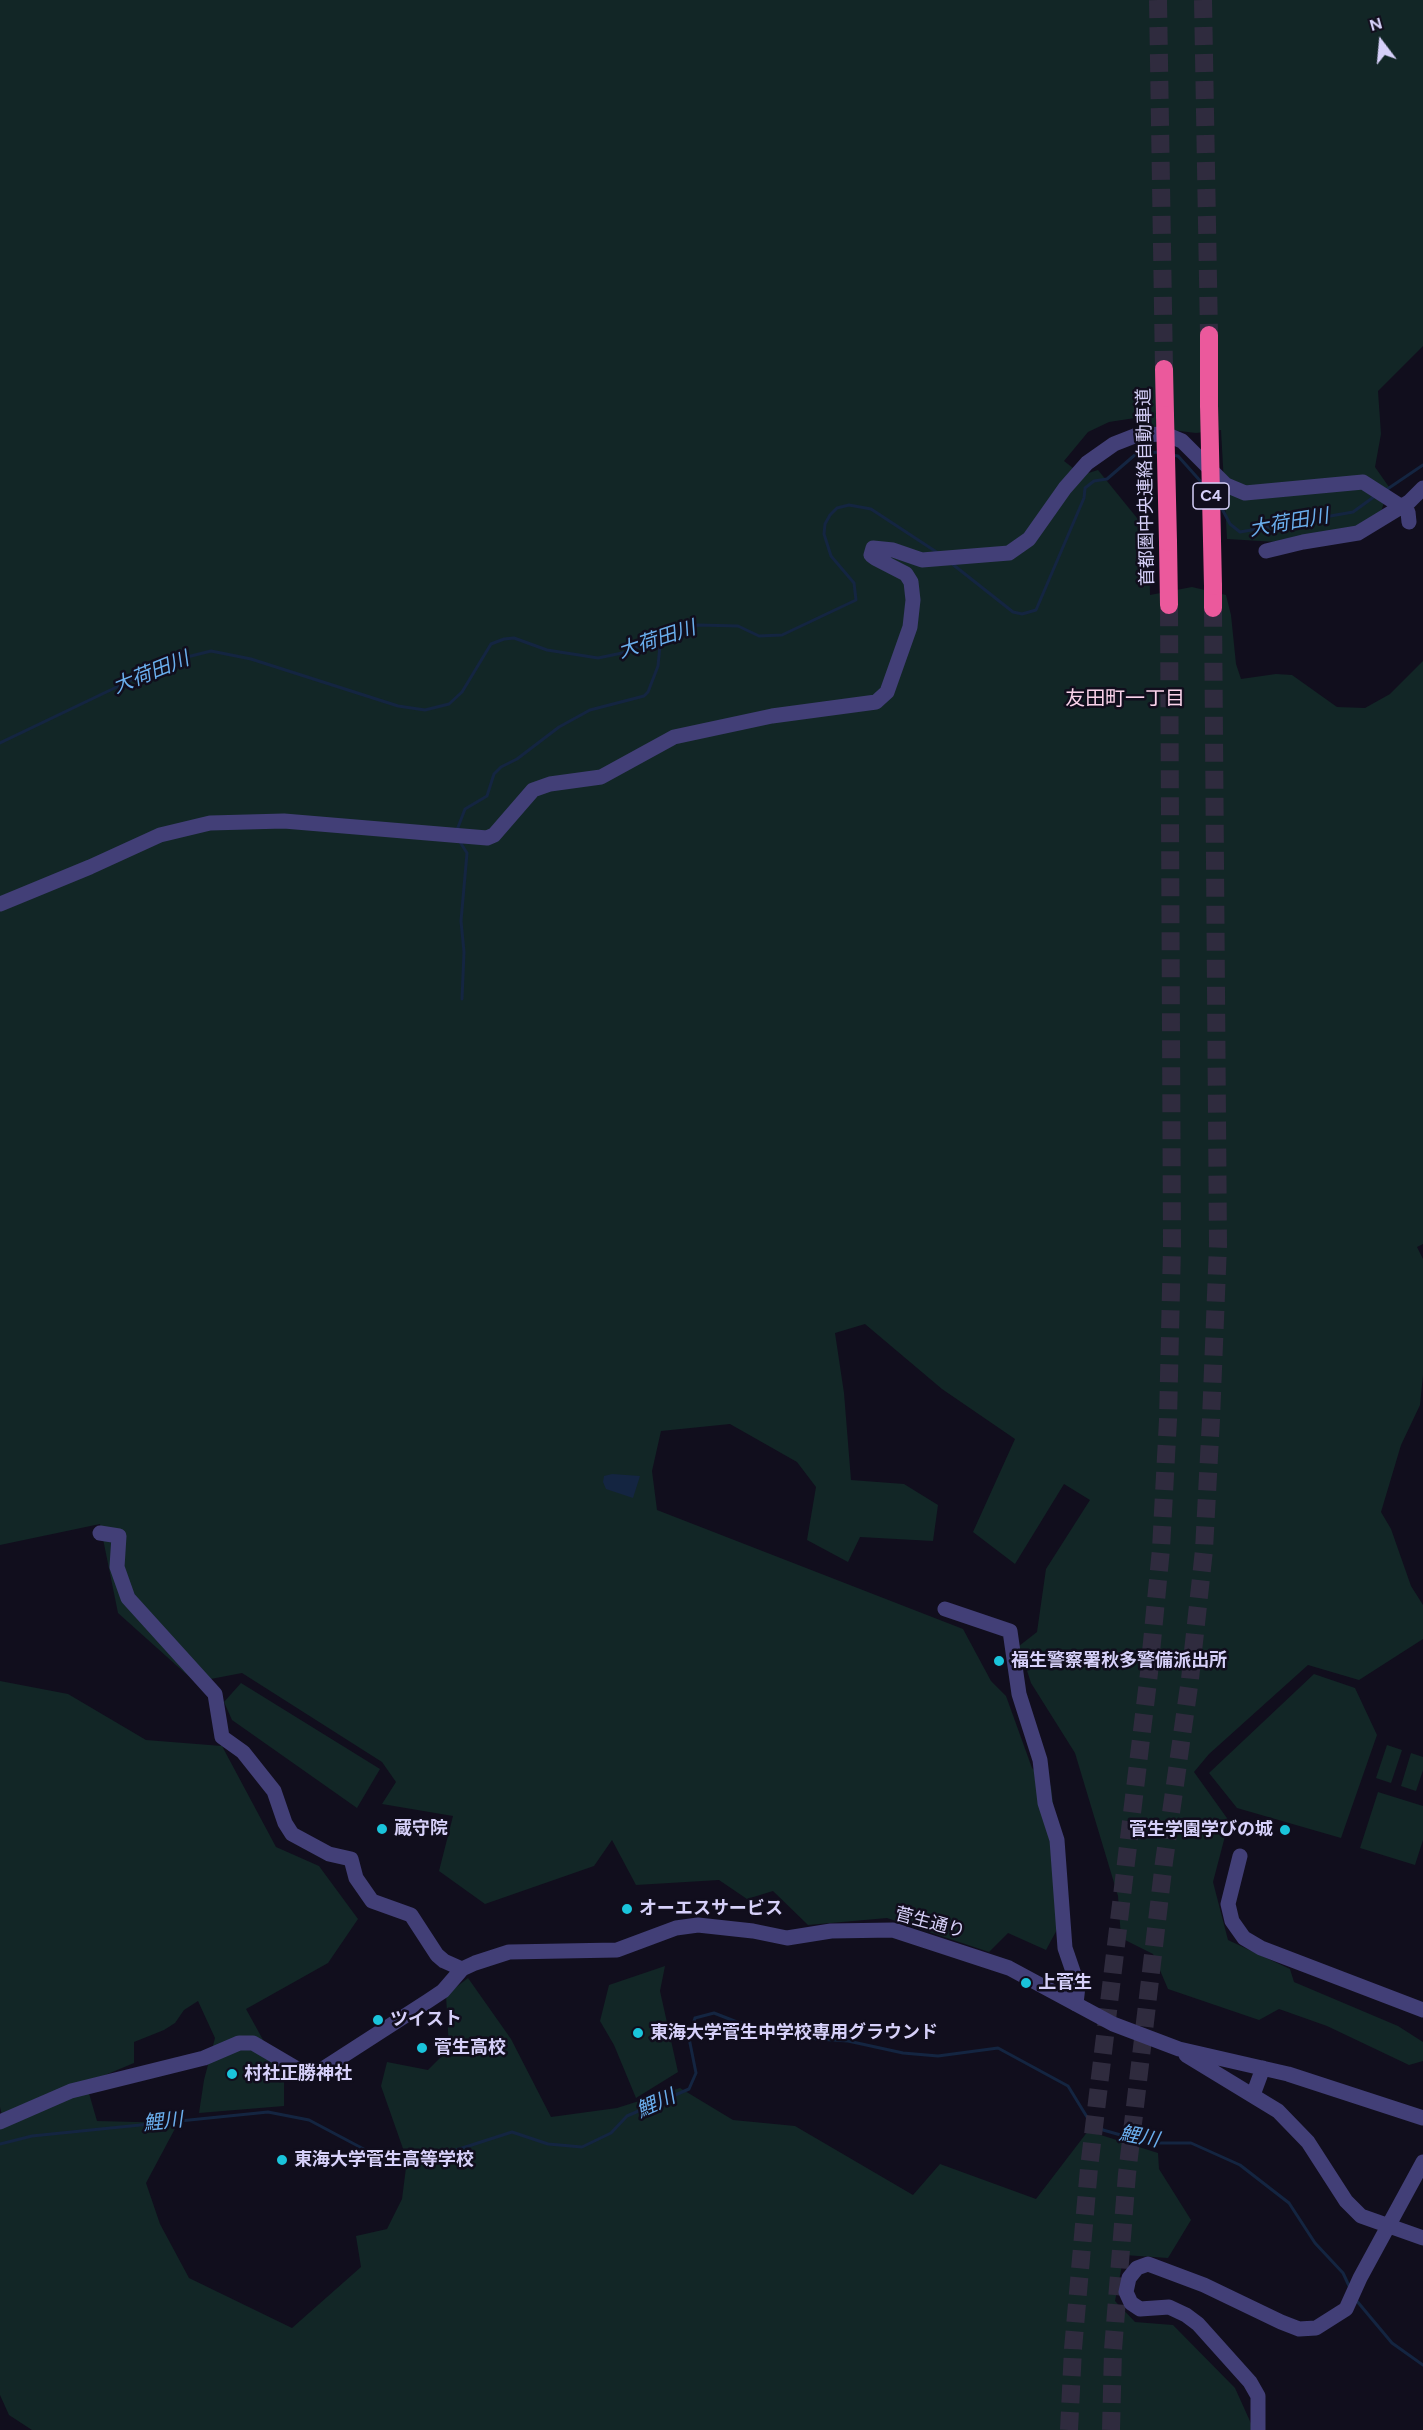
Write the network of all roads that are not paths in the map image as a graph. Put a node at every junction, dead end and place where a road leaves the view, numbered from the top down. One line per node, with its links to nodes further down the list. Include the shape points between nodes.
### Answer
1 (1209, 334): 8 (highway, C4, bridge)
2 (1164, 369): 7 (highway, 首都圏中央連絡自動車道 / C4, bridge)
3 (1423, 488): 4 (street)
4 (1399, 505): 5 (street, via 1408,512); 6 (street, via 1358,533); 9 (street, via 1363,482 1245,493 1226,485 1182,441 1166,434 1137,435 1114,444 1087,463 1020,547 1001,555 931,560 882,547 871,550 874,558 906,574 913,600 910,627 887,692 869,705 772,716 674,737 601,777 533,790 487,838 284,821 210,823 160,835)
5 (1409, 522)
6 (1266, 551)
7 (1169, 605)
8 (1213, 608)
9 (0, 904)
10 (100, 1533): 13 (street, via 119,1536 117,1567 128,1599 215,1694 222,1737 243,1752 274,1791 292,1834 329,1854 351,1859 356,1878 372,1901 411,1915 437,1955)
11 (945, 1609): 14 (street, via 1010,1631 1019,1694 1040,1760 1045,1803 1058,1840 1065,1948 1078,1986)
12 (1240, 1856): 15 (street, via 1228,1904 1232,1921 1244,1938)
13 (462, 1969): 14 (street, 菅生通り, via 509,1952 617,1950 688,1925 788,1938 831,1931 893,1930 1010,1968); 20 (street, 菅生通り, via 443,1991 318,2072 298,2070 253,2043 239,2043 194,2061 71,2091)
14 (1077, 2004): 16 (street, 菅生通り, via 1113,2024)
15 (1423, 2010)
16 (1179, 2049): 17 (street, 菅生通り); 18 (street)
17 (1263, 2068): 18 (street); 19 (street, 菅生通り)
18 (1253, 2096): 22 (street, via 1278,2111 1308,2142 1346,2201 1361,2216)
19 (1423, 2118)
20 (0, 2122)
21 (1423, 2162): 22 (street)
22 (1389, 2227): 23 (street); 24 (street, via 1346,2309 1316,2328 1299,2328 1148,2264 1137,2268 1129,2278 1126,2292 1131,2303 1140,2310 1169,2307 1186,2315 1250,2382 1258,2396)
23 (1423, 2238)
24 (1258, 2430)

